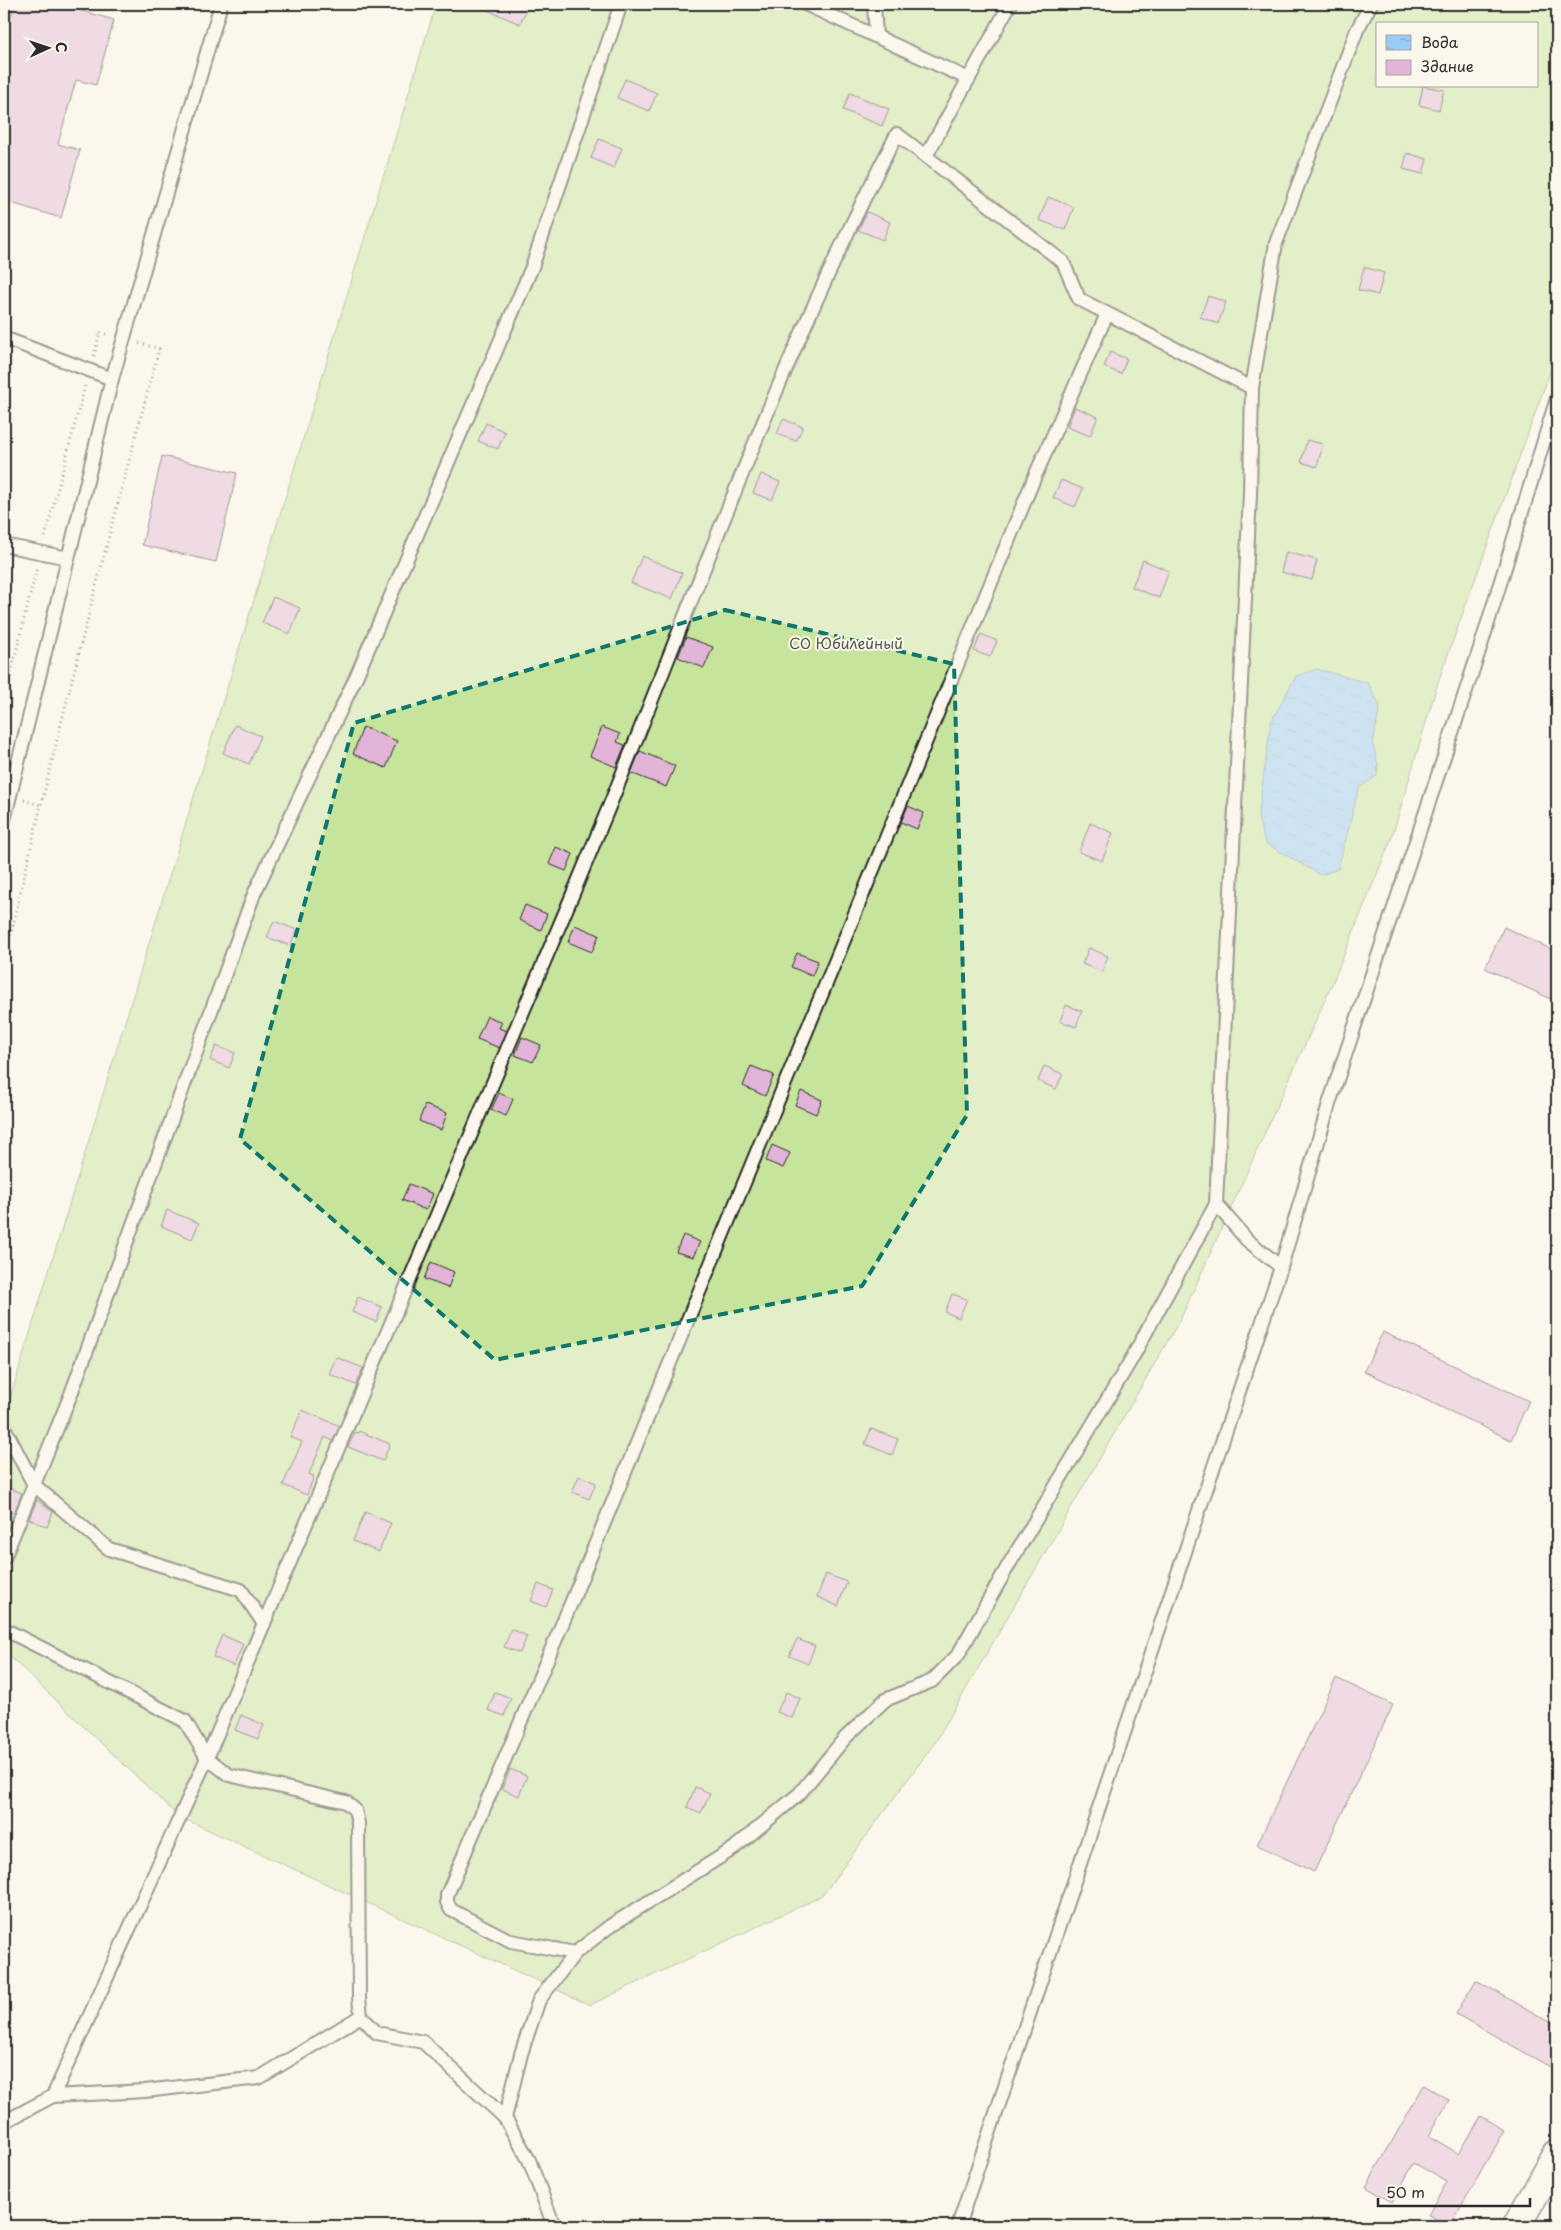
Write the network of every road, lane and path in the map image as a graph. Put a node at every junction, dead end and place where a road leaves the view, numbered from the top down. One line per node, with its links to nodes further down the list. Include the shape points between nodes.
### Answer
1 (221, 4): 12 (lane)
2 (621, 4): 26 (lane, via 532,267 356,677 254,894 71,1394)
3 (805, 4): 7 (lane)
4 (874, 4): 7 (lane)
5 (1010, 4): 8 (lane)
6 (1371, 4): 15 (lane, via 1357,30 1276,243)
7 (876, 36): 8 (lane)
8 (969, 78): 9 (lane)
9 (926, 156): 10 (lane, via 1063,262 1079,299); 28 (lane, via 897,134 852,220 763,423 610,804)
10 (1107, 314): 15 (lane); 31 (lane, via 1035,476 572,1601 447,1895 451,1910 511,1942)
11 (4, 338): 13 (lane)
12 (124, 339): 13 (path, via 100,332); 14 (lane); 22 (path, via 159,348 84,629)
13 (89, 371): 14 (lane); 18 (path)
14 (112, 379): 19 (lane)
15 (1252, 388): 23 (lane, via 1250,494)
16 (1557, 398): 24 (lane, via 1480,649 1330,1101)
17 (4, 545): 18 (lane)
18 (40, 554): 19 (lane); 20 (path)
19 (68, 558): 21 (lane)
20 (4, 702)
21 (4, 820)
22 (4, 965)
23 (1216, 1204): 24 (lane, via 1247,1240); 31 (lane, via 1131,1360 958,1655 932,1681 884,1700 845,1738 799,1794 733,1849 610,1926)
24 (1281, 1267): 38 (lane)
25 (4, 1427): 26 (lane)
26 (34, 1485): 27 (lane); 28 (lane, via 109,1549 241,1590)
27 (4, 1558)
28 (264, 1624): 30 (lane)
29 (4, 1629): 30 (lane, via 185,1721)
30 (207, 1758): 32 (lane, via 229,1775 346,1802 354,1810 358,1823); 33 (lane)
31 (575, 1953): 34 (lane, via 539,2000)
32 (361, 2016): 33 (lane, via 259,2078 144,2091); 34 (lane, via 377,2033 424,2042)
33 (53, 2096): 35 (lane)
34 (505, 2118): 37 (lane, via 529,2160)
35 (4, 2122)
36 (1557, 2154): 39 (highway)
37 (554, 2226)
38 (958, 2226)
39 (1518, 2226)

